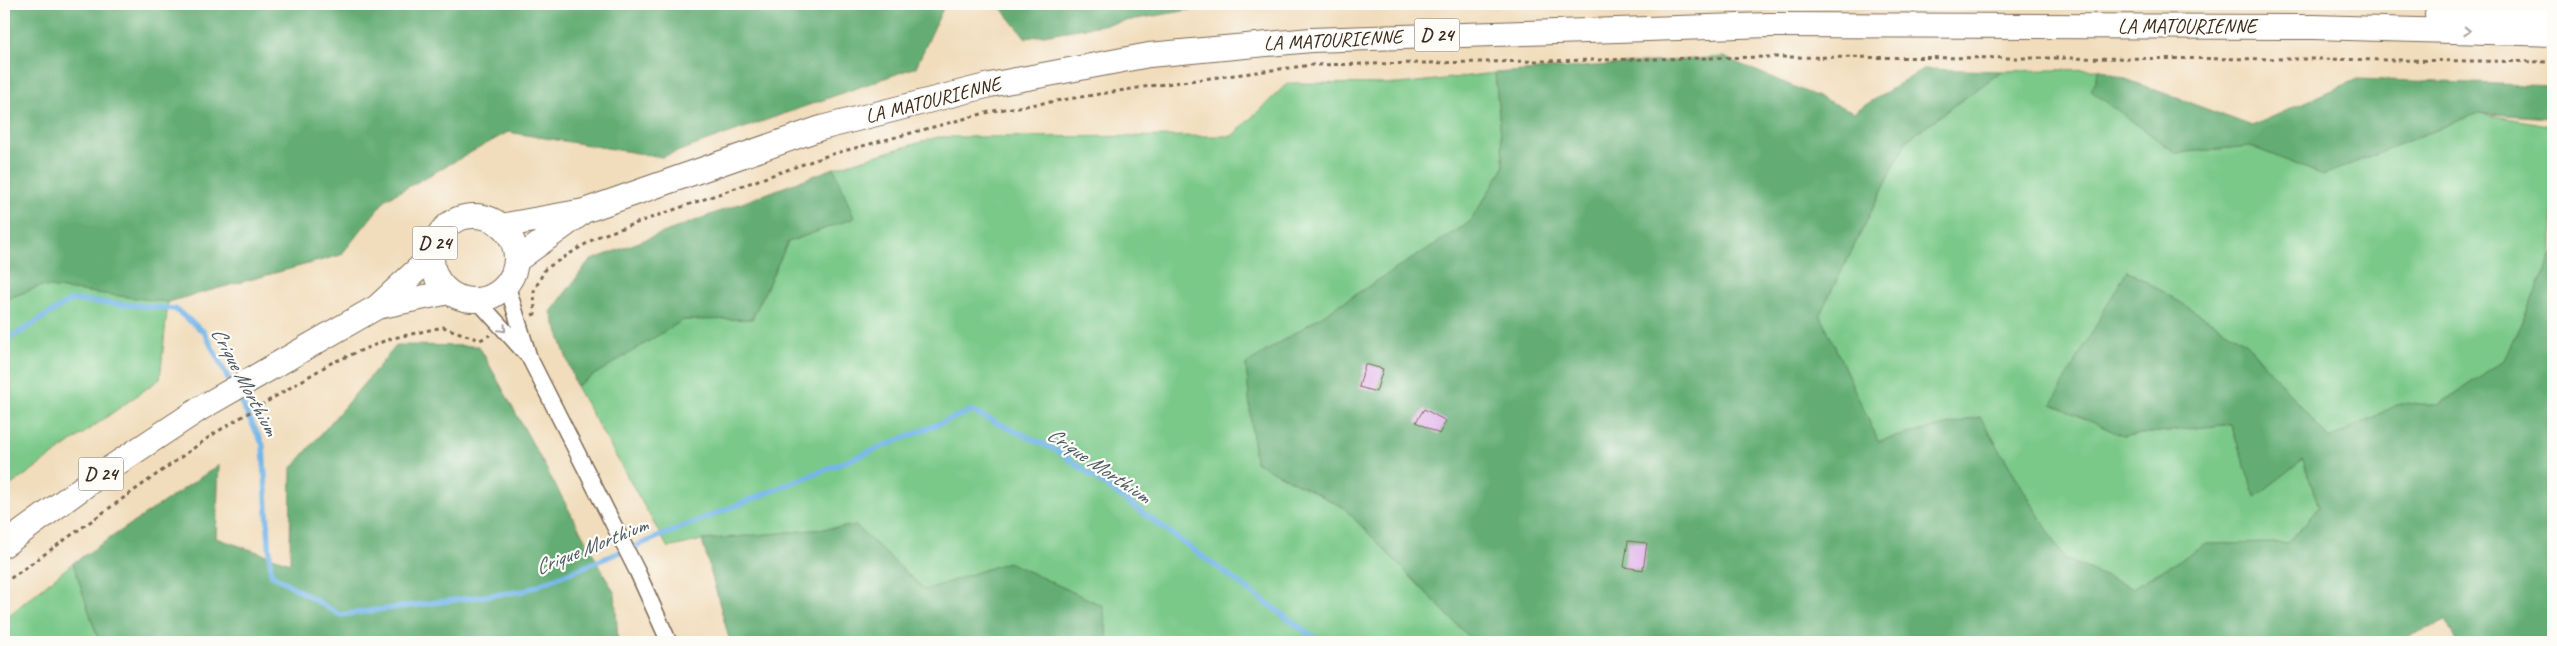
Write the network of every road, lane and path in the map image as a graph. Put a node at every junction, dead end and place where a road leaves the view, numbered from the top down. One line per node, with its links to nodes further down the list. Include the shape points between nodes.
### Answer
1 (2553, 12): 2 (main road, LA MATOURIENNE / D 24, via 2404,16)
2 (2313, 27): 3 (main road, LA MATOURIENNE / D 24, one-way to 3); 5 (main road, LA MATOURIENNE / D 24, via 1769,25 1321,39 1149,55 990,85 821,128)
3 (2553, 34)
4 (2553, 62): 13 (path, via 1767,58 1292,67 993,112 829,154 597,237 544,269 534,291 535,314)
5 (584, 211): 6 (main road, LA MATOURIENNE / D 24); 8 (main road, LA MATOURIENNE / D 24)
6 (501, 226): 7 (main road, D 24, via 477,216 452,223 435,243); 8 (main road, via 515,247)
7 (432, 256): 10 (main road, D 24, via 436,276); 12 (main road, D 24)
8 (516, 260): 9 (main road, via 514,274)
9 (507, 285): 11 (main road, via 498,293); 13 (street)
10 (449, 292): 11 (main road, via 462,299); 12 (main road, D 24)
11 (476, 300): 14 (street, one-way to 14)
12 (377, 307): 16 (main road, D 24, via 201,408 101,474)
13 (518, 322): 15 (street)
14 (503, 329): 15 (street); 17 (path, via 480,340 443,327 389,339 331,363 216,432)
15 (530, 358): 18 (street, via 618,532)
16 (4, 545)
17 (4, 583)
18 (658, 620): 19 (street); 20 (street)
19 (659, 642)
20 (669, 642)

